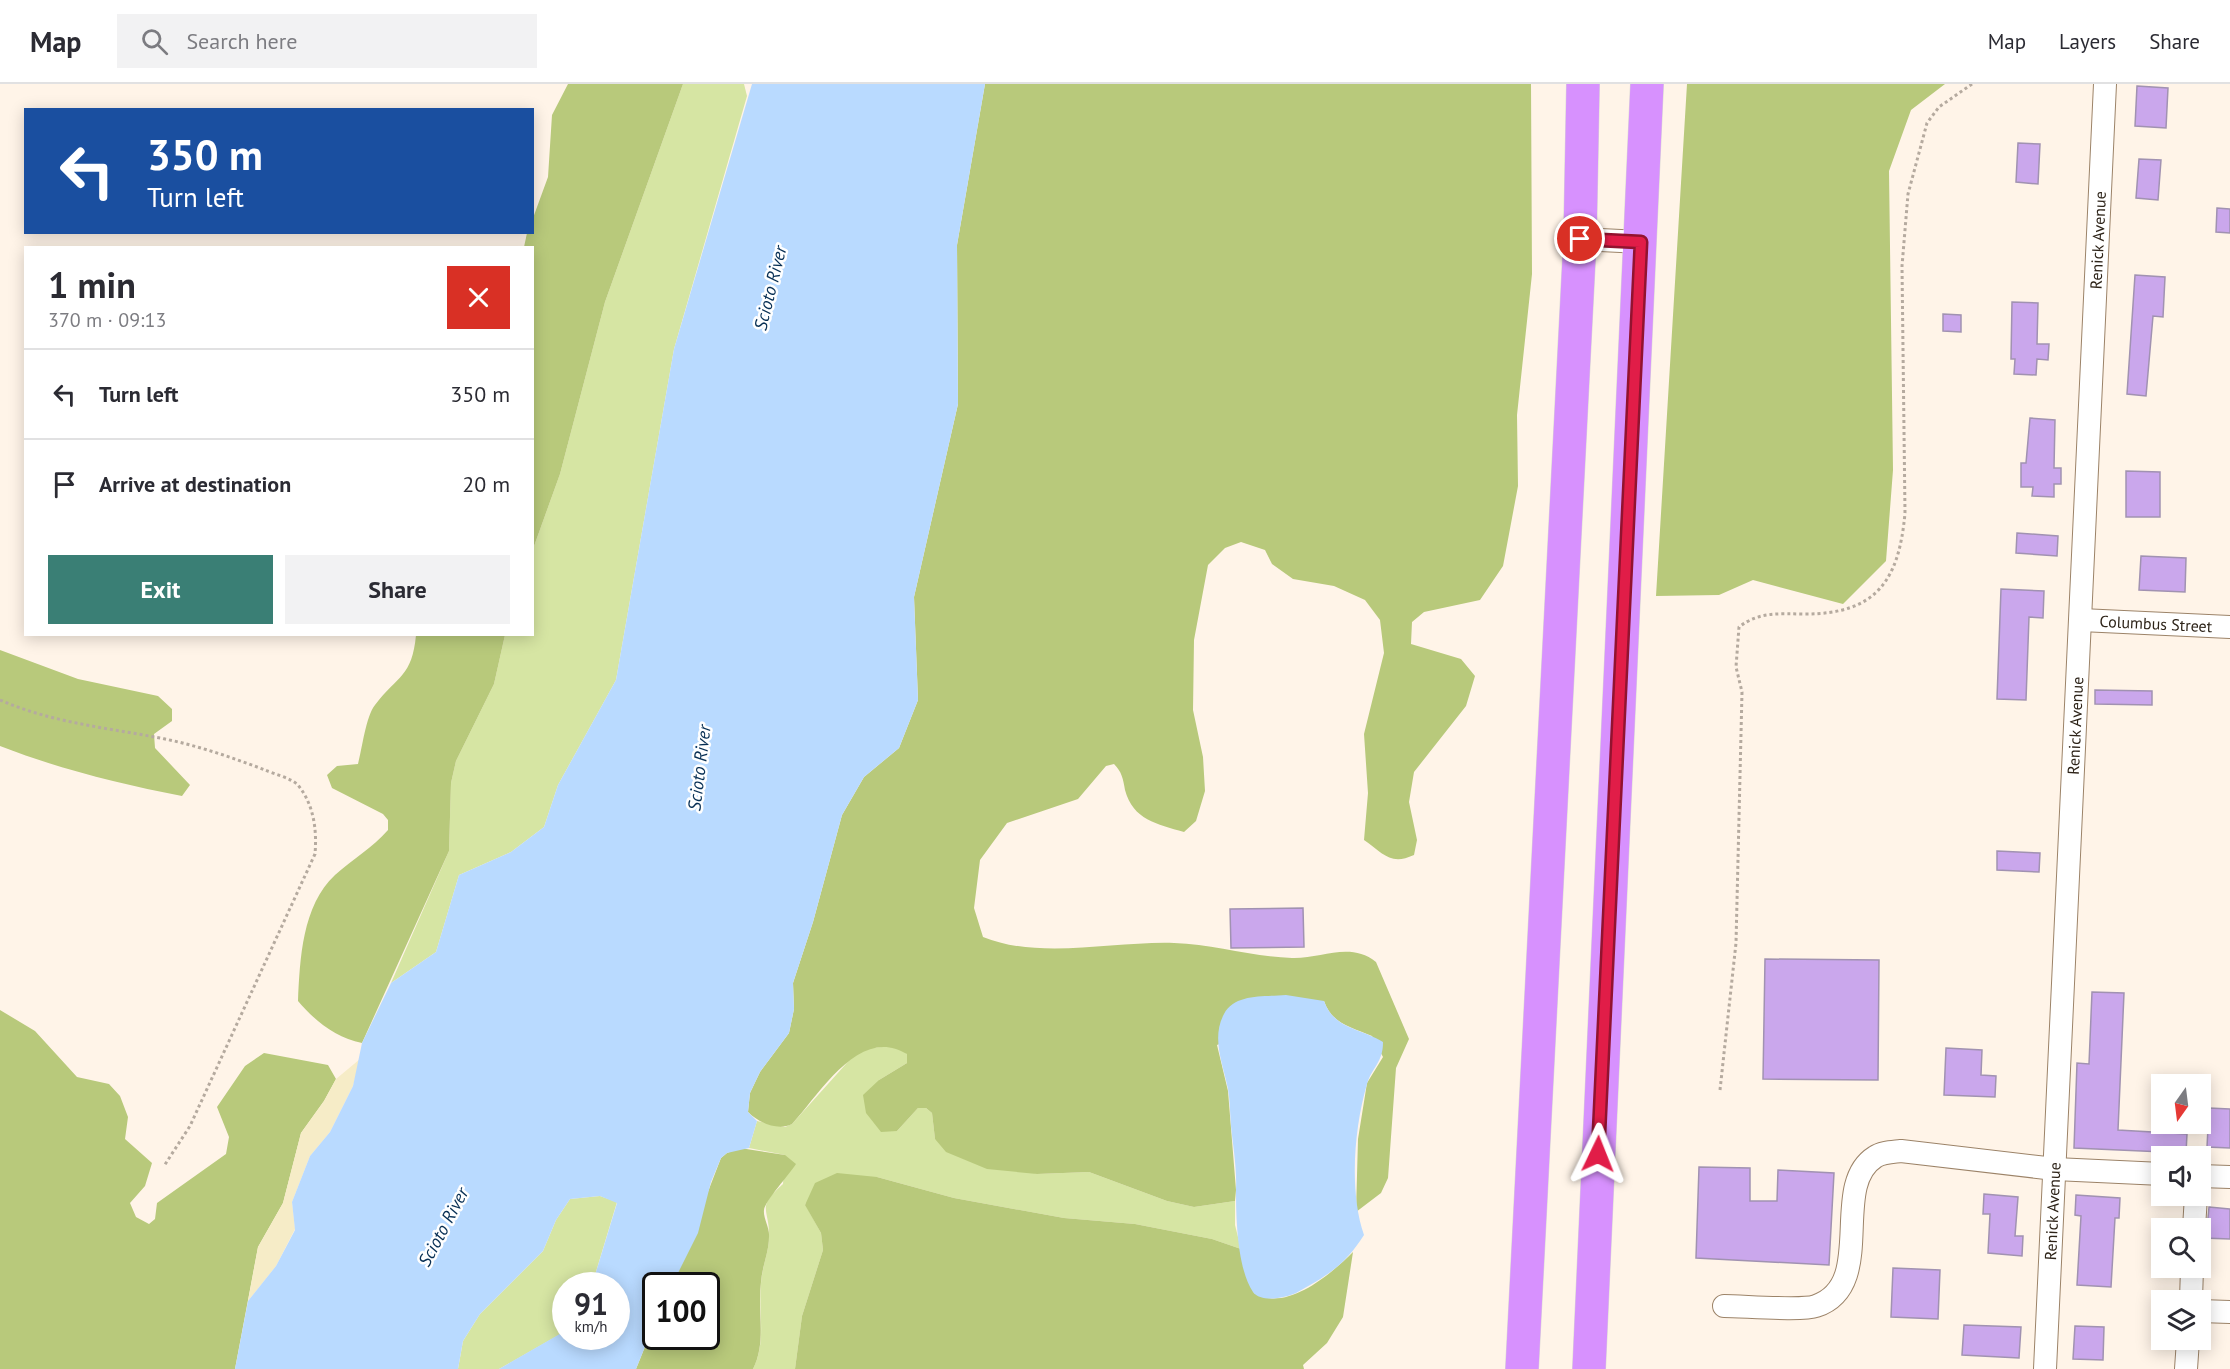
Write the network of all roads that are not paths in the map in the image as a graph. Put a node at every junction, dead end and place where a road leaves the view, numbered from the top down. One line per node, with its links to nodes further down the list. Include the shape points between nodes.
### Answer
1 (1583, 84): 4 (highway)
2 (1647, 84): 5 (highway)
3 (2104, 84): 6 (street, Renick Avenue)
4 (1580, 239): 5 (street); 16 (highway)
5 (1641, 242): 17 (highway)
6 (2081, 620): 7 (street, Columbus Street); 8 (street, Renick Avenue)
7 (2230, 627)
8 (2055, 1169): 9 (street); 12 (street, via 1901,1151 1875,1156 1857,1180 1851,1254 1832,1298 1814,1307); 18 (street, Renick Avenue)
9 (2151, 1173)
10 (2211, 1176): 11 (street)
11 (2230, 1177)
12 (1724, 1306)
13 (2211, 1311): 14 (street)
14 (2230, 1312)
15 (2187, 1350): 19 (street)
16 (1522, 1369)
17 (1589, 1369)
18 (2045, 1369)
19 (2186, 1369)

